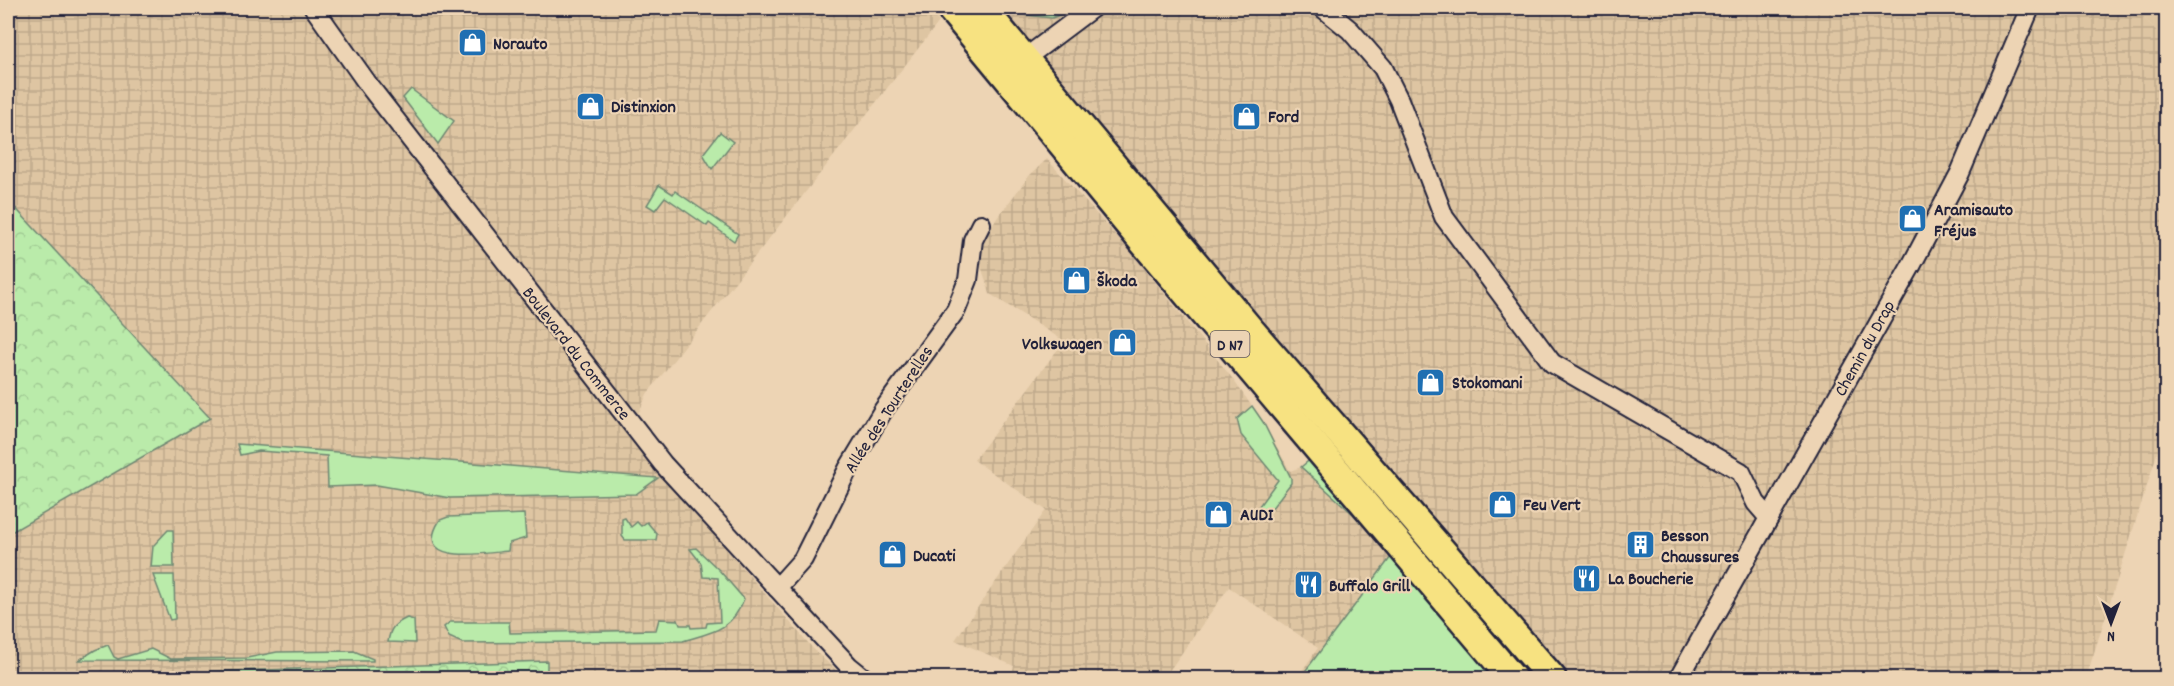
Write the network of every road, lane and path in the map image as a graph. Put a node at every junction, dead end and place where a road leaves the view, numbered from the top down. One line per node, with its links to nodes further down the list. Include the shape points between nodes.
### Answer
1 (314, 8): 10 (street, Boulevard du Commerce, via 370,87 663,465)
2 (950, 8): 12 (main road, D N7)
3 (982, 8): 7 (main road, D N7)
4 (1092, 8): 7 (street)
5 (1323, 8): 9 (street, via 1350,30 1383,68 1444,217 1552,363 1741,472 1756,503)
6 (2030, 8): 9 (street, Chemin du Drap, via 1959,173)
7 (1024, 59): 13 (main road, D N7, via 1247,326)
8 (981, 224): 10 (street, Allée des Tourterelles, via 973,240 968,280 956,310 884,409 848,469 803,559)
9 (1769, 518): 14 (street, Chemin du Drap)
10 (777, 588): 11 (street, Boulevard du Commerce)
11 (864, 678)
12 (1512, 678)
13 (1552, 678)
14 (1679, 678)

